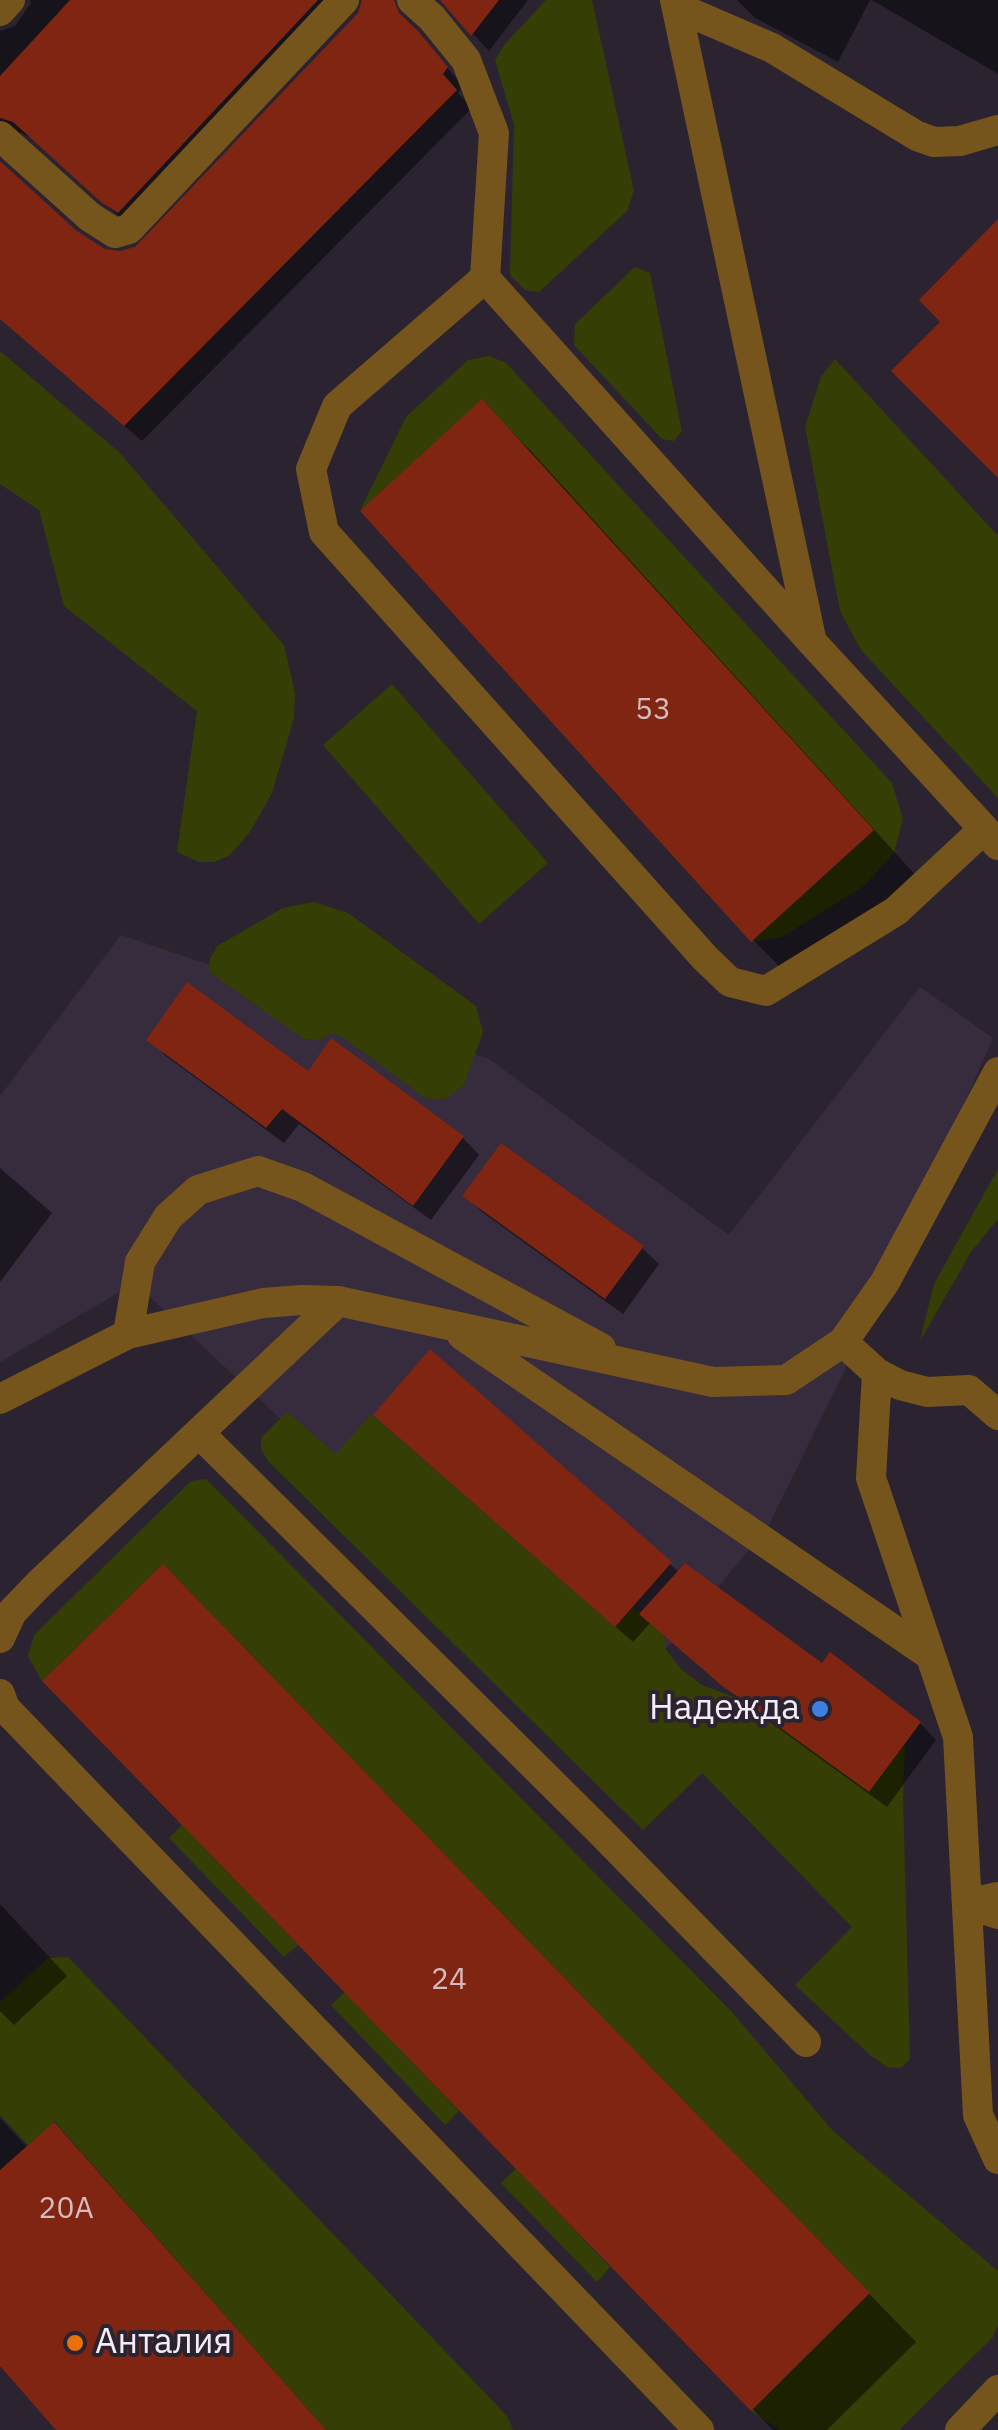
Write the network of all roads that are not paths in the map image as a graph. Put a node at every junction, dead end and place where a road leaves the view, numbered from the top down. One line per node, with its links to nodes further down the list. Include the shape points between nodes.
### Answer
1 (10, 0): 5 (street)
2 (344, 0): 7 (street, via 129,229 115,233 90,216)
3 (412, 0): 8 (street, via 466,60 494,133)
4 (676, 3): 6 (street, via 772,48 917,136 960,141); 9 (street)
5 (0, 10)
6 (998, 130)
7 (0, 136)
8 (485, 278): 9 (street); 10 (street, via 337,406 311,468 324,532 705,958 730,982 766,992 896,911)
9 (812, 641): 10 (street)
10 (991, 837)
11 (998, 1072): 15 (street, via 885,1282)
12 (338, 1301): 13 (street); 14 (street, via 263,1303); 20 (street)
13 (448, 1326): 16 (street); 22 (street)
14 (128, 1334): 16 (street, via 140,1262 168,1217 198,1190 258,1171 302,1187); 18 (street)
15 (843, 1342): 16 (street, via 786,1380 714,1382); 17 (street)
16 (635, 1366)
17 (877, 1373): 19 (street, via 927,1392 968,1390); 22 (street, via 871,1478)
18 (0, 1399)
19 (998, 1416)
20 (199, 1433): 21 (street, via 12,1612); 27 (street)
21 (0, 1638)
22 (930, 1655): 25 (street, via 958,1737)
23 (0, 1694): 30 (street, via 18,1722)
24 (998, 1897): 25 (street)
25 (968, 1904): 26 (street); 28 (street, via 978,2115)
26 (998, 1914)
27 (806, 2042)
28 (998, 2160)
29 (998, 2390): 31 (street)
30 (699, 2430)
31 (960, 2430)

